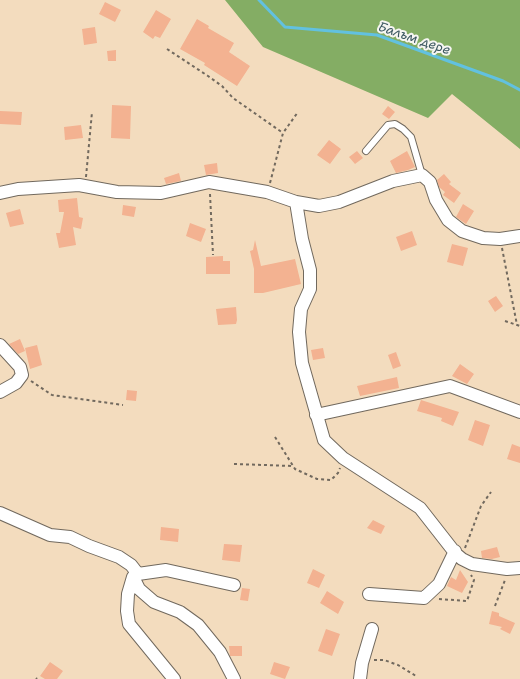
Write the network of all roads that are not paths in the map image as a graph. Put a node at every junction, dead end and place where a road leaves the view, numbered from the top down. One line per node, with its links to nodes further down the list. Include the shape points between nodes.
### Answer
1 (366, 151): 2 (lane, via 388,126 395,124 411,138)
2 (422, 175): 4 (street, via 393,181 339,202 319,206); 5 (street, via 430,182 436,200 462,231 483,238)
3 (0, 193): 4 (street, via 18,189 79,185 117,192 161,193 209,182 267,192)
4 (296, 202): 9 (street, via 310,270 310,289 301,309 299,332 302,363)
5 (520, 236)
6 (0, 345): 7 (street, via 20,368 22,375 16,383)
7 (0, 392)
8 (520, 412): 9 (street, via 450,386)
9 (316, 415): 11 (street, via 324,440 343,458 420,508)
10 (0, 513): 13 (street, via 50,535 70,537 119,557 131,565)
11 (458, 555): 12 (street, via 472,564); 15 (street, via 439,584 424,598)
12 (515, 569)
13 (136, 575): 14 (street, via 166,570); 17 (street, via 128,594 127,610 130,624); 18 (street, via 139,589 154,602 180,612 198,625 220,652)
14 (234, 585)
15 (369, 594)
16 (372, 629): 19 (street)
17 (174, 679)
18 (234, 679)
19 (360, 679)

